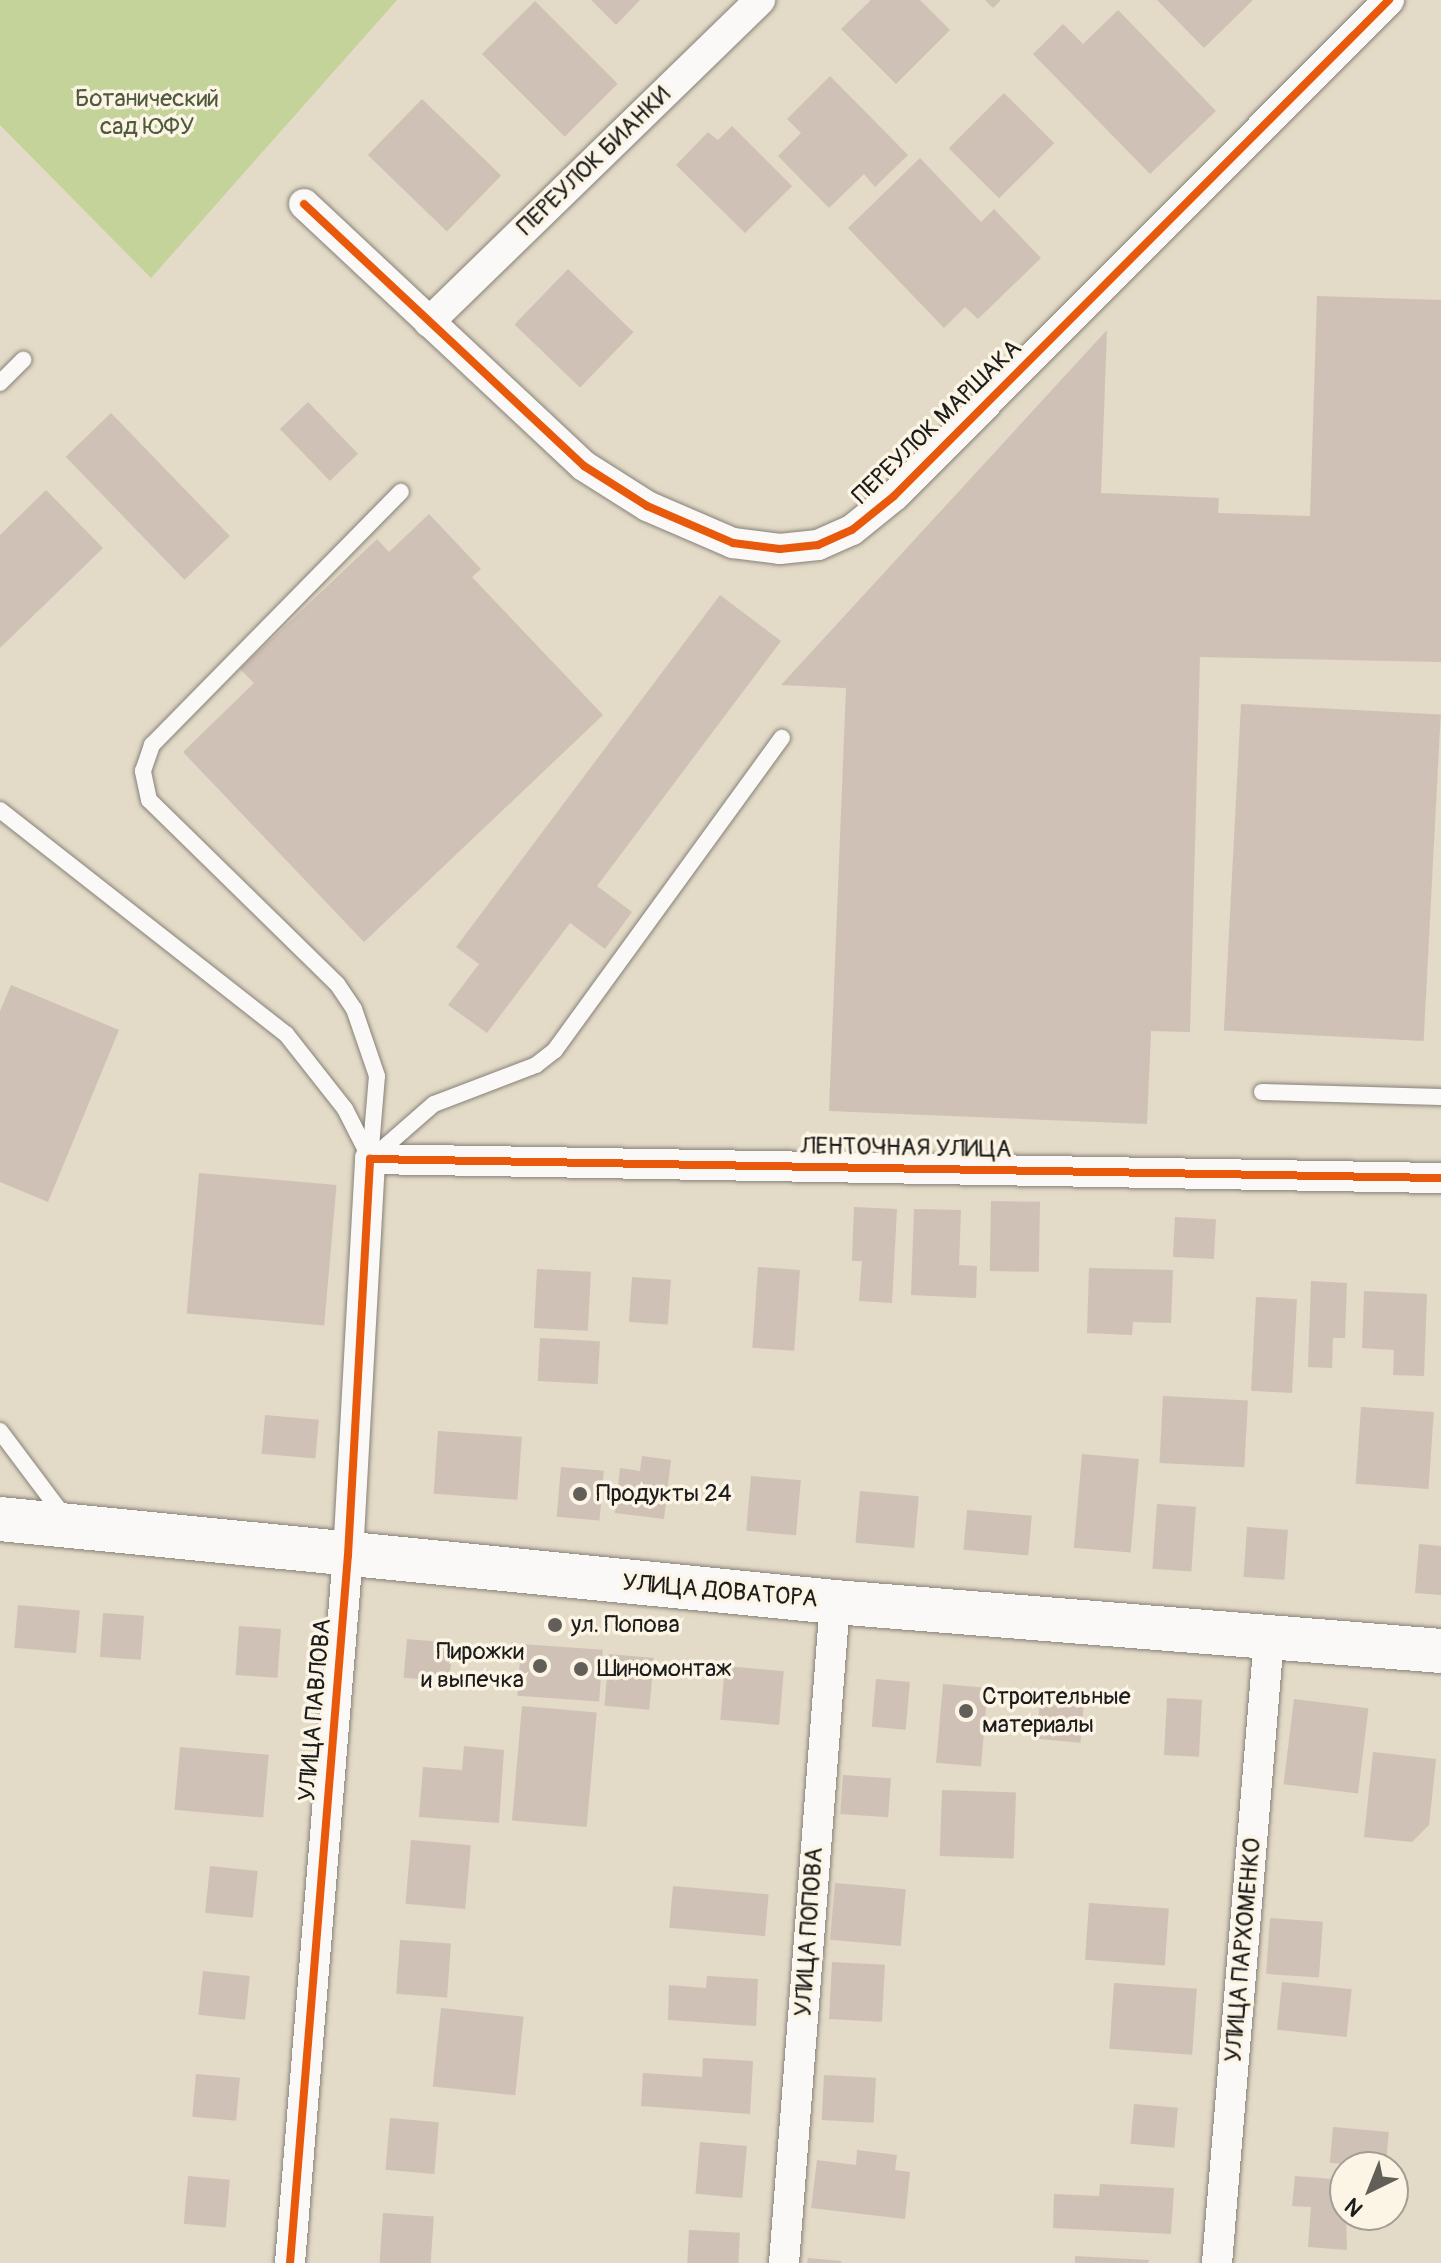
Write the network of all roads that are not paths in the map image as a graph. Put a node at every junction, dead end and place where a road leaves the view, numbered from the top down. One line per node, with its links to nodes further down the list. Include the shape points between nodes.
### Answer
1 (760, 0): 4 (street, ПЕРЕУЛОК БИАНКИ)
2 (1389, 0): 4 (street, ПЕРЕУЛОК МАРШАКА, via 894,496 852,530 818,545 780,549 733,543 647,506 584,466)
3 (304, 204): 4 (street, ПЕРЕУЛОК МАРШАКА)
4 (429, 322)
5 (23, 360): 6 (lane)
6 (0, 383)
7 (401, 492): 12 (lane, via 152,745 143,771 149,800 337,984 354,1009 377,1076)
8 (782, 738): 12 (lane, via 555,1050 536,1065 434,1104)
9 (0, 810): 12 (lane, via 286,1034 345,1109)
10 (1262, 1092): 11 (lane)
11 (1441, 1097)
12 (370, 1159): 13 (street, ЛЕНТОЧНАЯ УЛИЦА); 17 (street, УЛИЦА ПАВЛОВА)
13 (1441, 1178)
14 (0, 1431): 16 (lane)
15 (0, 1519): 16 (main road, УЛИЦА ДОВАТОРА)
16 (71, 1526): 17 (main road, УЛИЦА ДОВАТОРА)
17 (348, 1555): 18 (main road, УЛИЦА ДОВАТОРА); 21 (street, УЛИЦА ПАВЛОВА)
18 (835, 1602): 19 (main road, УЛИЦА ДОВАТОРА); 22 (street, УЛИЦА ПОПОВА)
19 (1269, 1637): 20 (main road, УЛИЦА ДОВАТОРА); 23 (street, УЛИЦА ПАРХОМЕНКО)
20 (1441, 1651)
21 (290, 2263)
22 (784, 2263)
23 (1217, 2263)

